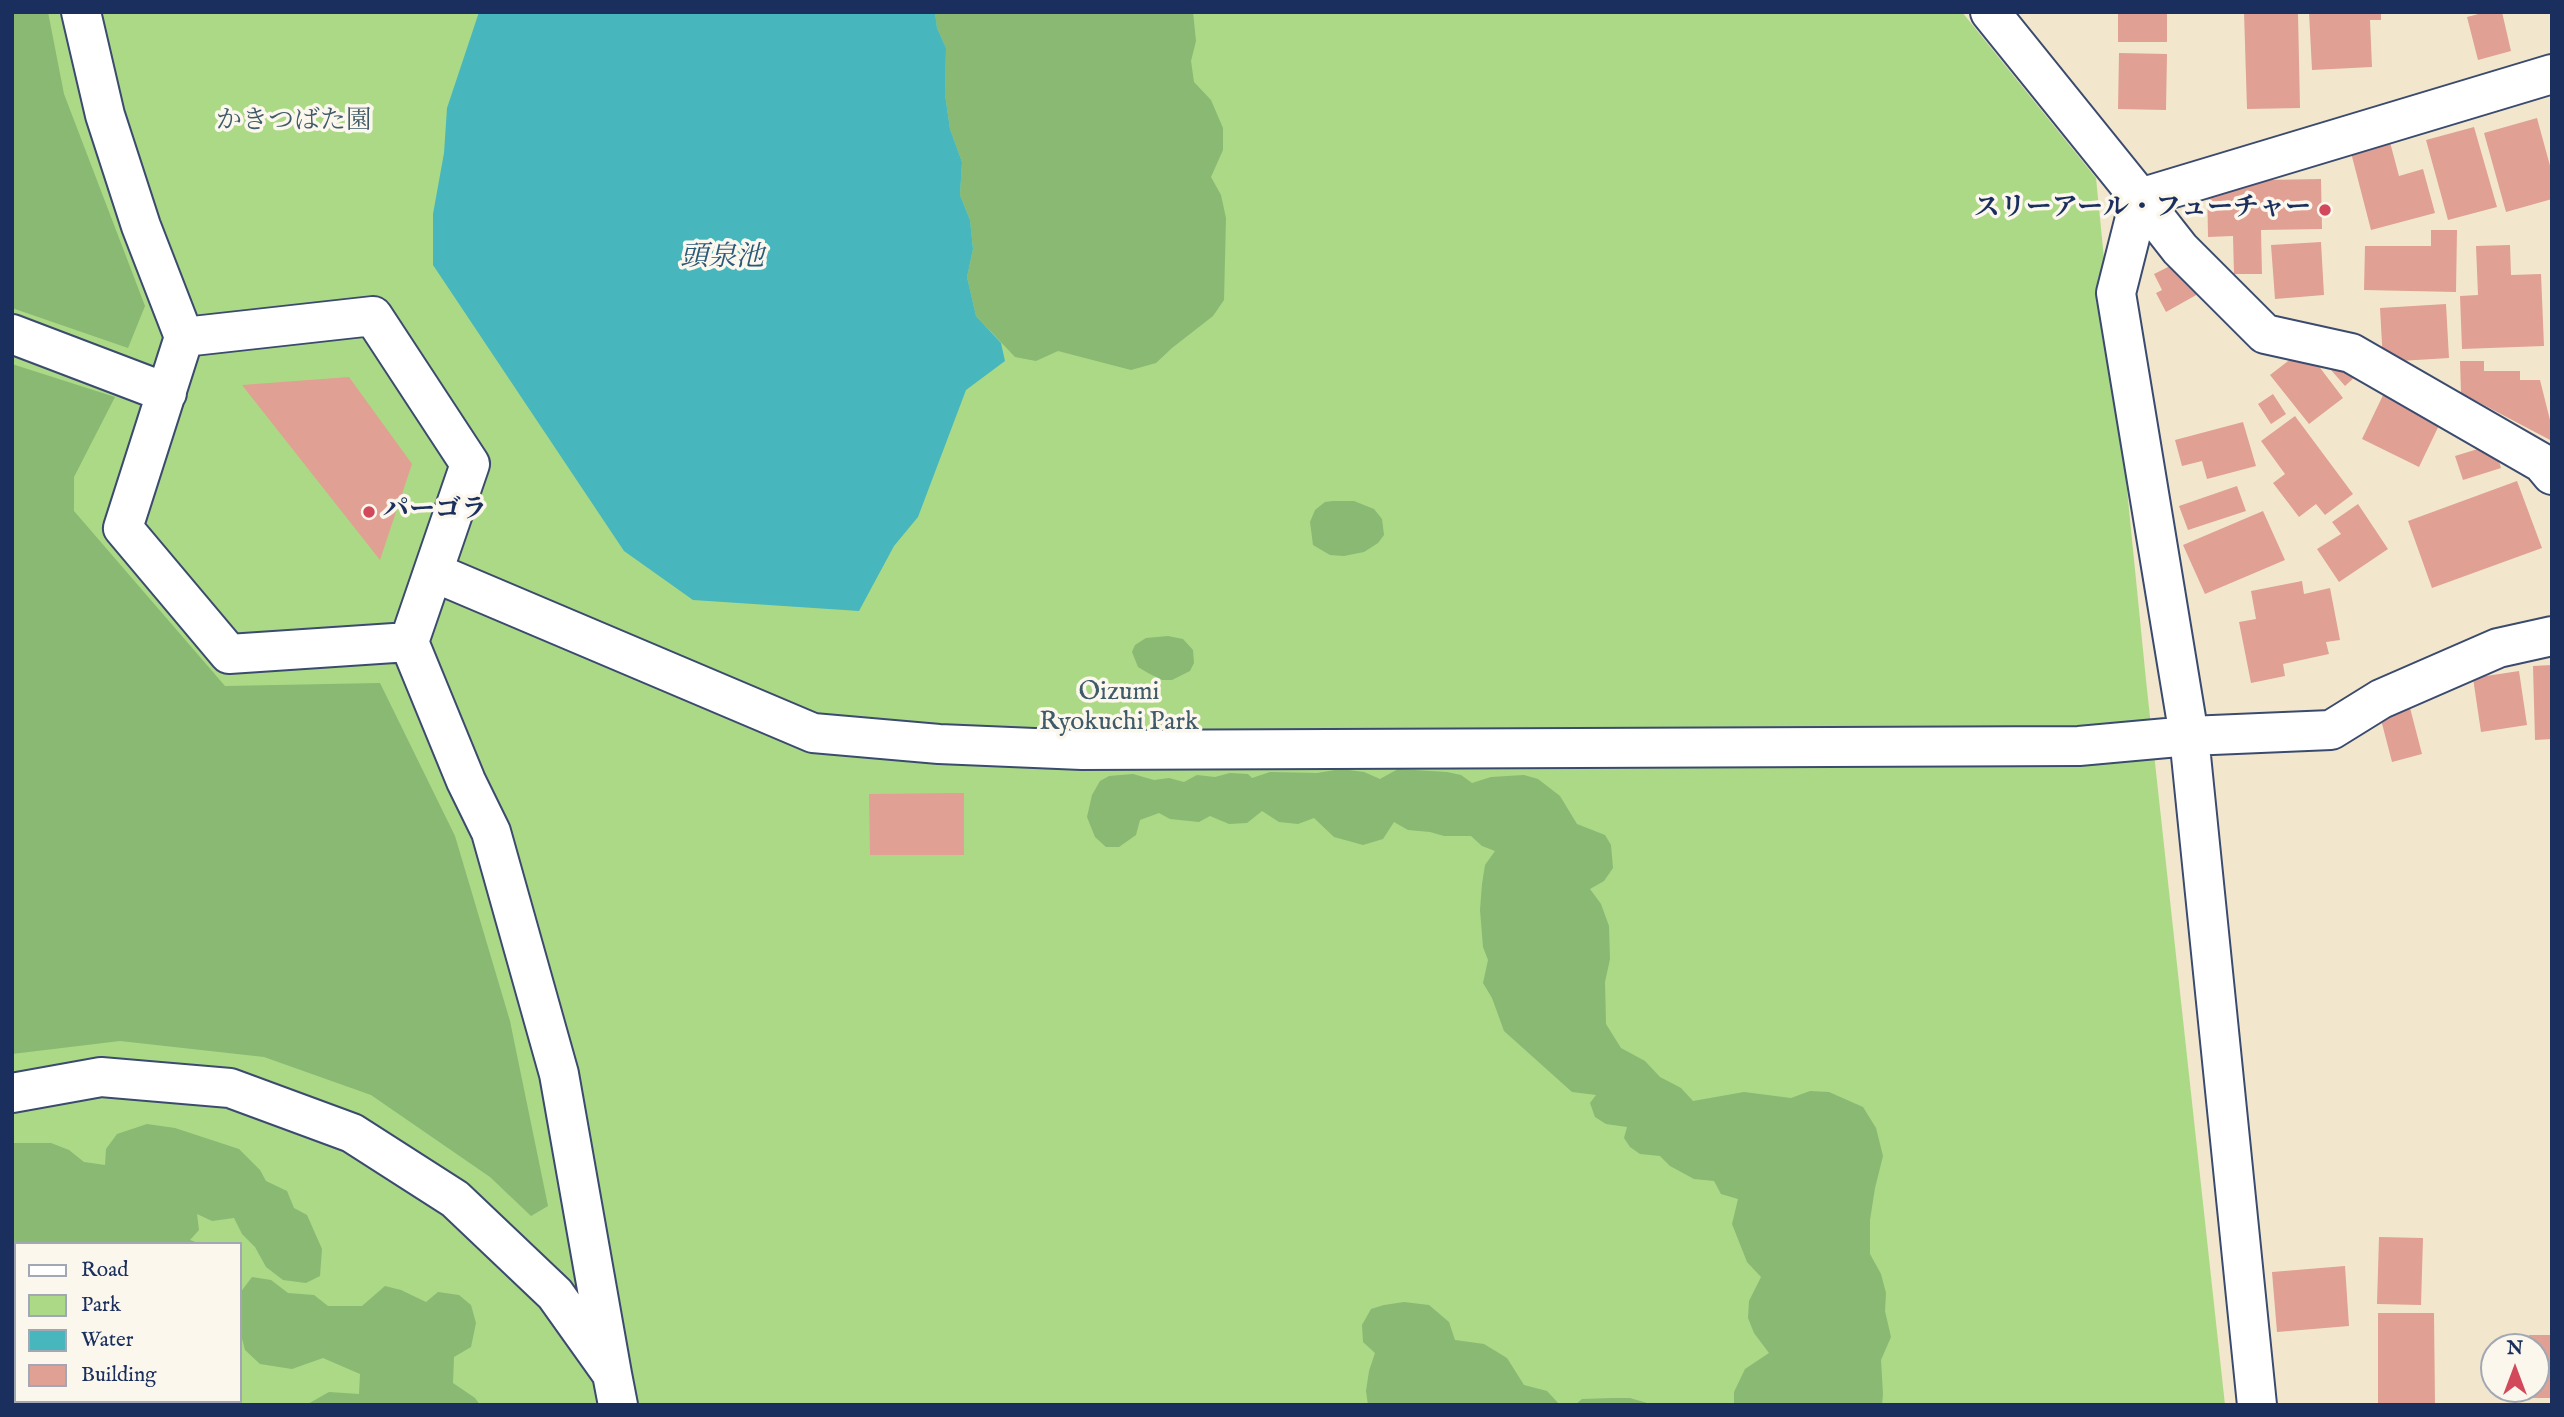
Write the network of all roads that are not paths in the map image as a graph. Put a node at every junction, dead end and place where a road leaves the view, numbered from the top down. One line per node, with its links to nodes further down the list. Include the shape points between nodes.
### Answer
1 (81, 12): 6 (street, via 109,127)
2 (1990, 12): 4 (street)
3 (2552, 74): 4 (street)
4 (2140, 198): 8 (street, via 2180,249 2264,334 2351,353 2542,463); 12 (street, via 2116,293)
5 (12, 334): 7 (street)
6 (184, 337): 7 (street); 9 (street, via 373,316 470,464)
7 (167, 393): 11 (street, via 123,528 229,654)
8 (2552, 475)
9 (433, 572): 11 (street); 12 (street, via 813,733 1082,750 2079,746)
10 (2552, 636): 12 (street, via 2498,648 2381,699 2331,730)
11 (409, 642): 14 (street, via 491,832 555,1060)
12 (2189, 736): 15 (street)
13 (12, 1093): 14 (street, via 101,1077 230,1088 352,1133 455,1199 555,1294)
14 (615, 1389)
15 (2257, 1405)

